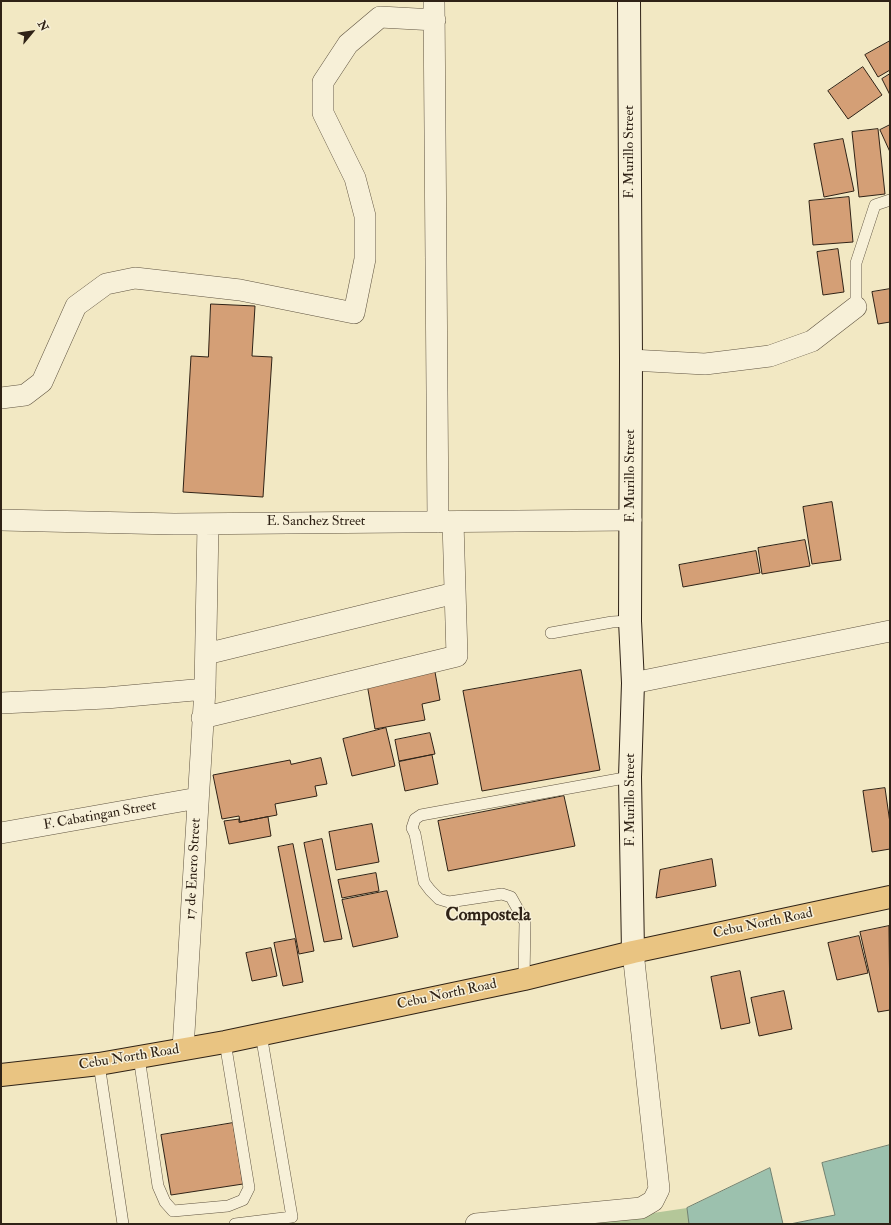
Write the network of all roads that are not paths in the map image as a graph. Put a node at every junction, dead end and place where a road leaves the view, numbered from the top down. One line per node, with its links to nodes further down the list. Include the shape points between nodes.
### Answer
1 (629, 1): 5 (street, F. Murillo Street)
2 (435, 10): 6 (street, via 380,17 348,44 323,82 323,113 355,178 366,216 365,259 354,313 240,290 135,278 106,284 76,306 42,382 25,395); 9 (street)
3 (890, 200): 4 (lane, via 875,205 856,262)
4 (856, 307): 5 (street, via 812,341 770,356 705,364)
5 (631, 360): 8 (street, F. Murillo Street)
6 (1, 398)
7 (1, 520): 10 (street, E. Sanchez Street)
8 (631, 520): 9 (street, E. Sanchez Street); 12 (street, F. Murillo Street)
9 (445, 522): 10 (street, E. Sanchez Street); 11 (street)
10 (208, 524): 15 (street, 17 de Enero Street)
11 (455, 593): 15 (street); 19 (street, via 457,656)
12 (630, 621): 14 (lane); 16 (street, F. Murillo Street)
13 (890, 631): 16 (street)
14 (551, 633)
15 (206, 654): 17 (street, 17 de Enero Street)
16 (633, 684): 20 (street, F. Murillo Street)
17 (205, 689): 18 (street, via 106,698); 19 (street, 17 de Enero Street)
18 (1, 703)
19 (202, 718): 21 (street, 17 de Enero Street)
20 (630, 777): 24 (street, F. Murillo Street); 25 (lane, via 421,815 415,819 412,828 424,882 439,899 449,902 502,894 511,897 525,922)
21 (198, 798): 22 (street, F. Cabatingan Street); 28 (street, 17 de Enero Street)
22 (1, 833)
23 (890, 897): 24 (highway, Cebu North Road)
24 (634, 952): 25 (highway, Cebu North Road); 34 (street, via 659,1189 653,1201 640,1208)
25 (524, 979): 26 (highway, Cebu North Road)
26 (261, 1034): 27 (highway, Cebu North Road); 33 (lane, via 292,1217)
27 (225, 1042): 28 (highway, Cebu North Road); 29 (lane, via 249,1188 243,1200 228,1206 174,1211 165,1202 158,1186)
28 (184, 1049): 29 (highway, Cebu North Road)
29 (139, 1057): 30 (highway, Cebu North Road)
30 (99, 1064): 31 (highway, Cebu North Road); 32 (lane)
31 (1, 1075)
32 (123, 1224)
33 (235, 1224)
34 (476, 1224)

